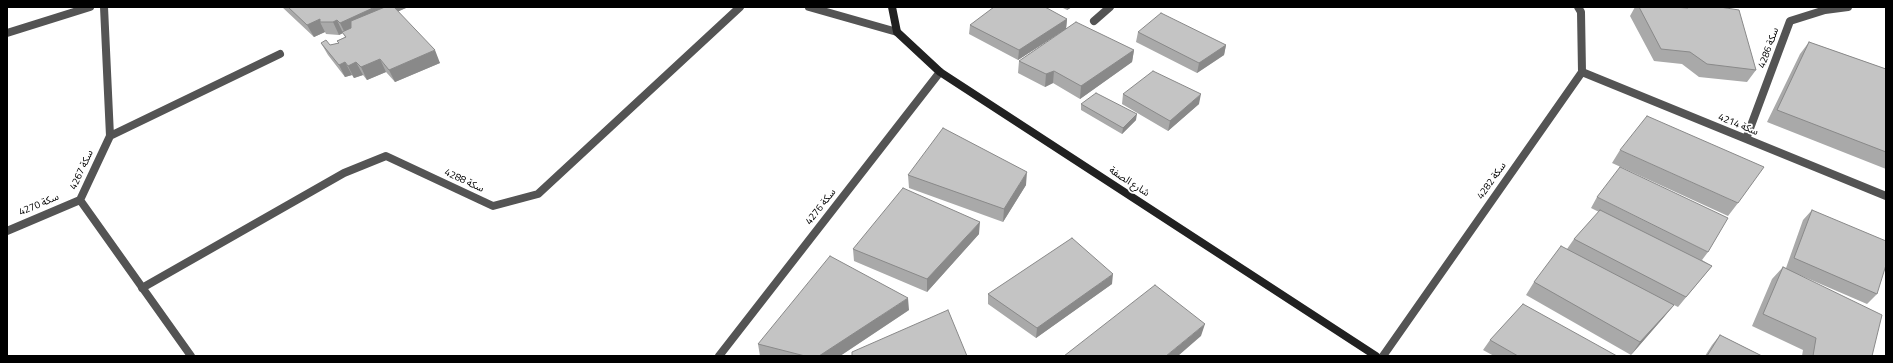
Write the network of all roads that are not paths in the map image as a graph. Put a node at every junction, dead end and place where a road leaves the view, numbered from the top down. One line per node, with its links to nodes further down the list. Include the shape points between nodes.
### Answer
1 (90, 7): 11 (street)
2 (104, 7): 15 (street, سكة 4267)
3 (740, 7): 20 (street, سكة 4288, via 538,194 493,206 386,156 344,173)
4 (809, 7): 10 (street)
5 (892, 7): 10 (street)
6 (1110, 7): 9 (street)
7 (1578, 7): 14 (street)
8 (1848, 7): 16 (street, سكة 4286, via 1825,10 1790,21)
9 (1094, 21)
10 (897, 32): 13 (street, شارع الصفة)
11 (7, 33)
12 (280, 54): 15 (street)
13 (940, 72): 22 (street, سكة 4276); 23 (street, شارع الصفة)
14 (1582, 72): 16 (street, سكة 4214); 24 (street, سكة 4282)
15 (110, 136): 18 (street, سكة 4267)
16 (1746, 139): 17 (street, سكة 4214)
17 (1886, 196)
18 (80, 200): 19 (street, سكة 4270); 20 (street, سكة 4267)
19 (7, 231)
20 (142, 288): 21 (street, سكة 4267)
21 (191, 356)
22 (719, 356)
23 (1376, 356)
24 (1383, 356)

